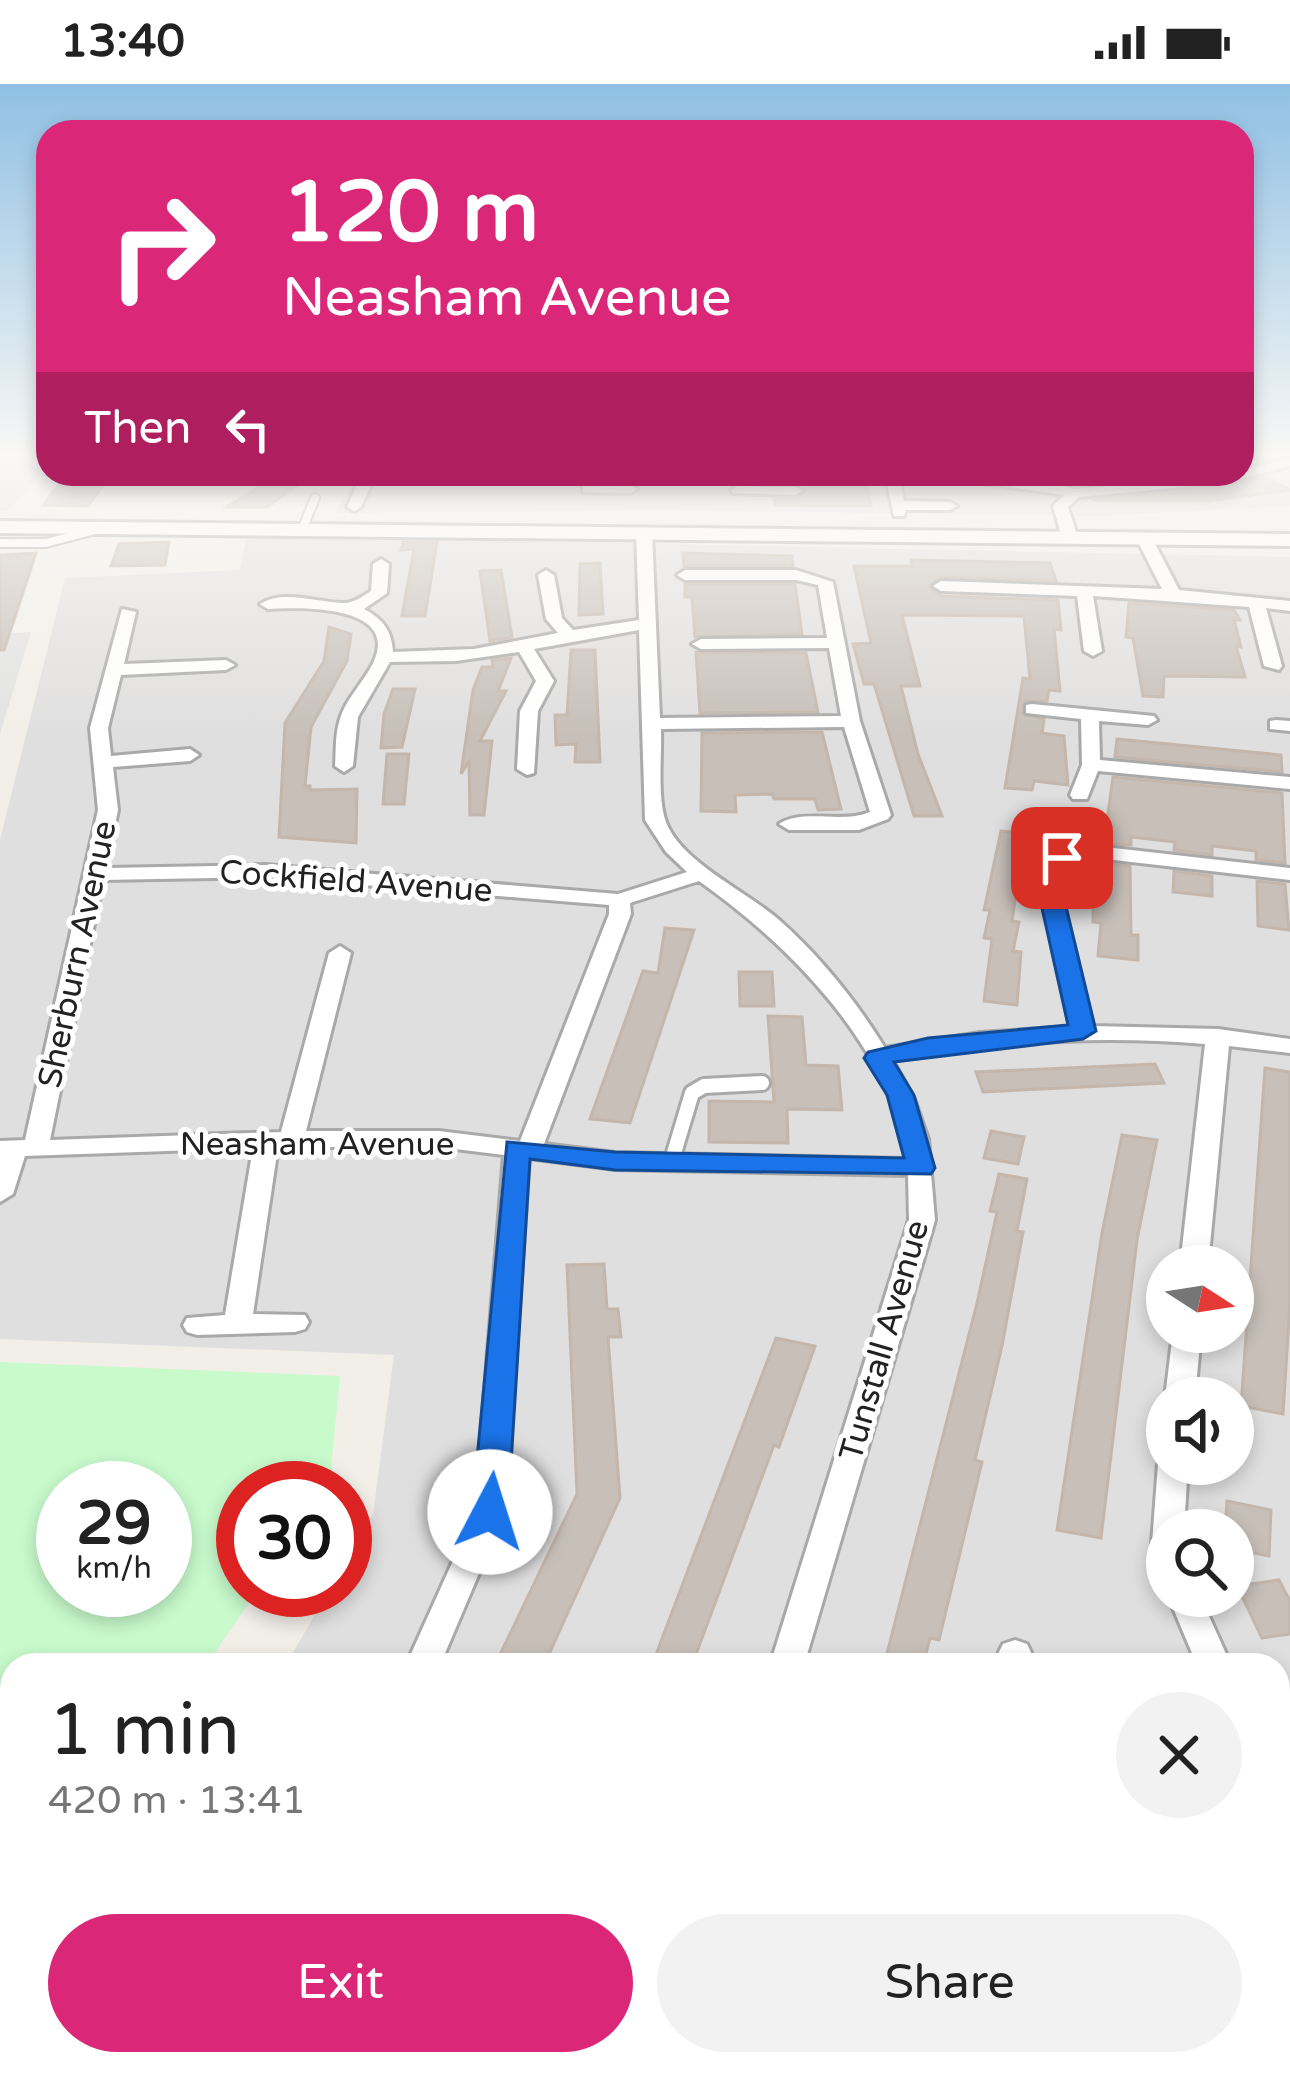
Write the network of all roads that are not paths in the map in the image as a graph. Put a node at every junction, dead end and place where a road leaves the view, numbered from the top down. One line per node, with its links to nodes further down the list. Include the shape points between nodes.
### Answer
1 (645, 549): 14 (street, Tunstall Avenue)
2 (1150, 549): 8 (street)
3 (374, 574): 12 (street, via 375,598)
4 (546, 575): 15 (street, via 554,620)
5 (685, 576): 16 (street, via 814,577 825,582)
6 (941, 586): 7 (street)
7 (1084, 589): 8 (street); 19 (street, via 1100,651)
8 (1174, 594): 9 (street)
9 (1256, 602): 11 (street); 22 (street)
10 (268, 604): 12 (street)
11 (1290, 606)
12 (352, 609): 20 (street, via 386,638)
13 (130, 617): 23 (street, Sherburn Avenue)
14 (647, 624): 15 (street); 28 (street, Tunstall Avenue)
15 (568, 634): 18 (street)
16 (835, 643): 17 (street); 27 (street)
17 (701, 644)
18 (524, 646): 20 (street); 33 (street, via 545,681 531,703)
19 (1072, 650)
20 (385, 657): 32 (street, via 356,699)
21 (226, 665): 23 (street)
22 (1274, 666)
23 (112, 670): 30 (street, Sherburn Avenue, via 99,728)
24 (1033, 709): 25 (street)
25 (1090, 715): 26 (street); 31 (street)
26 (1148, 720)
27 (851, 721): 28 (street); 36 (street, via 891,819)
28 (651, 724): 38 (street, Tunstall Avenue, via 655,820)
29 (176, 760): 30 (street)
30 (103, 762): 37 (street, Sherburn Avenue, via 108,810)
31 (1091, 765): 34 (street); 35 (street)
32 (344, 766)
33 (527, 769)
34 (1290, 783)
35 (1080, 796)
36 (790, 825)
37 (93, 874): 40 (street, Cockfield Avenue, via 265,871); 48 (street, Sherburn Avenue)
38 (703, 874): 40 (street); 45 (street, Tunstall Avenue, via 779,933)
39 (1290, 874): 42 (street, via 1105,853 1051,864)
40 (619, 900): 49 (street)
41 (340, 953): 47 (street)
42 (1083, 1031): 43 (street); 45 (street)
43 (1218, 1036): 44 (street); 53 (street)
44 (1290, 1046)
45 (878, 1058): 51 (street, Tunstall Avenue, via 900,1095)
46 (762, 1083): 50 (lane, via 692,1093)
47 (279, 1140): 48 (street, Neasham Avenue); 49 (street, Neasham Avenue, via 439,1139); 54 (street)
48 (17, 1149): 52 (street, Sherburn Avenue)
49 (523, 1149): 50 (street, Neasham Avenue); 58 (street, via 490,1512)
50 (671, 1163): 51 (street, Neasham Avenue)
51 (921, 1168): 59 (street, Tunstall Avenue, via 922,1220)
52 (0, 1194)
53 (1196, 1245)
54 (238, 1322): 55 (street); 56 (street)
55 (295, 1322)
56 (197, 1325)
57 (1193, 1617): 60 (street)
58 (428, 1653)
59 (791, 1653)
60 (1209, 1653)

